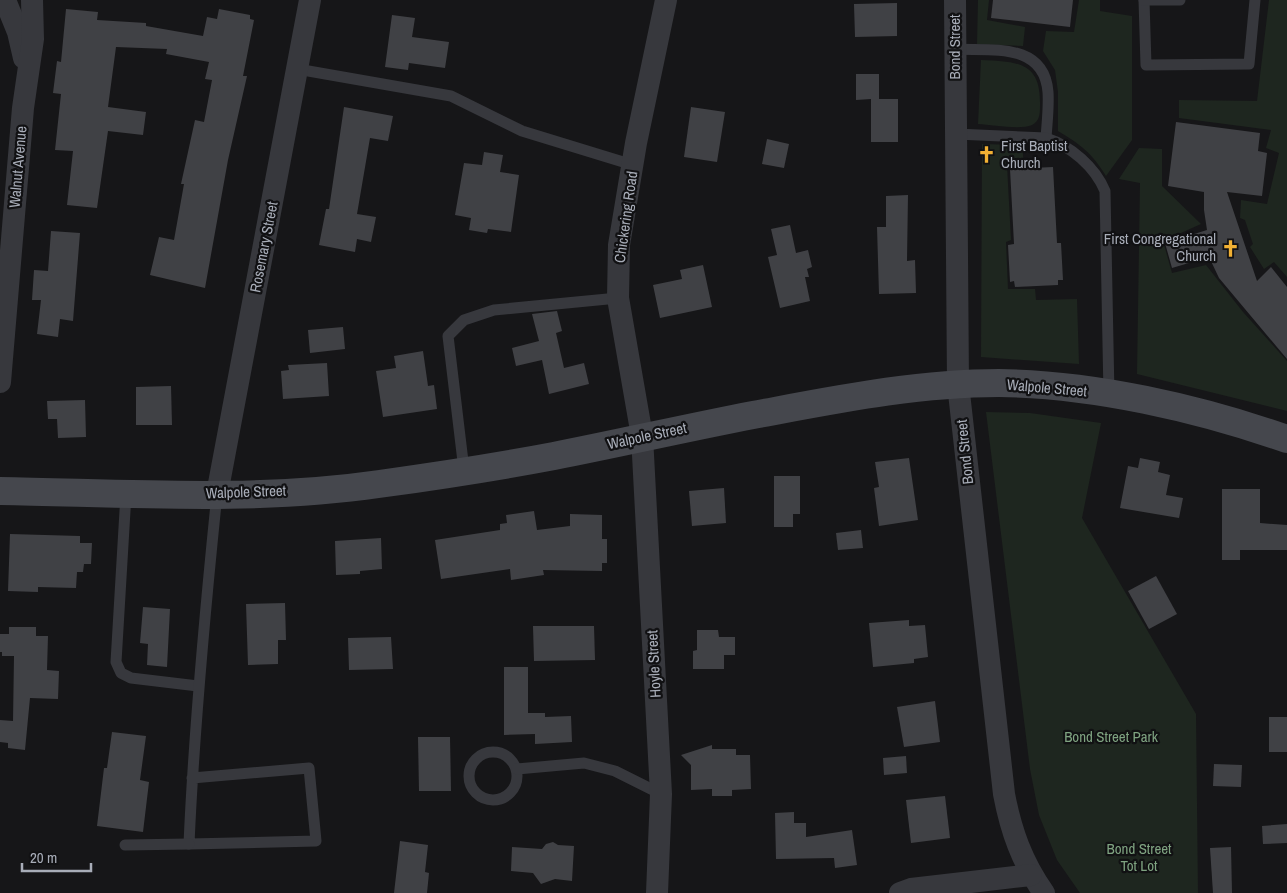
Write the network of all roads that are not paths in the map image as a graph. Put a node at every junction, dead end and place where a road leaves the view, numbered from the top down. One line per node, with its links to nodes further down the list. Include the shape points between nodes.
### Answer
1 (5, 0): 11 (street, Walnut Avenue, via 18,32)
2 (32, 0): 11 (street, Walnut Avenue, via 32,39)
3 (310, 0): 10 (street, Rosemary Street)
4 (666, 0): 14 (street, Chickering Road)
5 (955, 0): 9 (street, Bond Street)
6 (1144, 0): 7 (lane); 8 (lane, via 1146,65 1249,64)
7 (1180, 0)
8 (1255, 0)
9 (955, 49): 12 (street, Bond Street); 13 (lane, via 1013,51 1025,54 1037,64 1048,92)
10 (297, 69): 14 (lane, via 451,96 522,131); 24 (street, Rosemary Street)
11 (27, 72): 16 (street, Walnut Avenue)
12 (956, 134): 13 (lane); 17 (street, Bond Street)
13 (1046, 138): 18 (lane, via 1059,142 1074,153 1100,180 1105,191)
14 (633, 166): 15 (street, Chickering Road, via 619,245)
15 (618, 298): 19 (street, Chickering Road); 21 (lane, via 494,310 464,320 448,336)
16 (0, 382)
17 (958, 384): 18 (main road, Walpole Street, via 1042,386); 19 (main road, Walpole Street, via 837,399); 31 (street, Bond Street, via 1004,794 1009,824)
18 (1109, 395): 20 (main road, Walpole Street, via 1210,417)
19 (642, 436): 21 (main road, Walpole Street, via 554,456); 28 (street, Hoyle Street)
20 (1287, 439)
21 (464, 470): 24 (main road, Walpole Street, via 376,484)
22 (0, 491): 23 (main road, Walpole Street)
23 (126, 493): 24 (main road, Walpole Street); 25 (lane, via 116,662 121,673 130,678)
24 (217, 494): 25 (lane)
25 (198, 686): 27 (lane)
26 (517, 769): 26 (lane, via 507,756 491,752 483,754 471,765 470,781 478,795 500,800 507,797 516,785); 28 (lane, via 584,763 615,771)
27 (192, 778): 29 (lane); 29 (lane, via 309,768 316,841)
28 (661, 794): 32 (street, Hoyle Street)
29 (189, 844): 30 (lane)
30 (125, 845)
31 (1031, 875): 33 (street); 34 (street, Bond Street)
32 (658, 893)
33 (900, 893)
34 (1044, 893)

